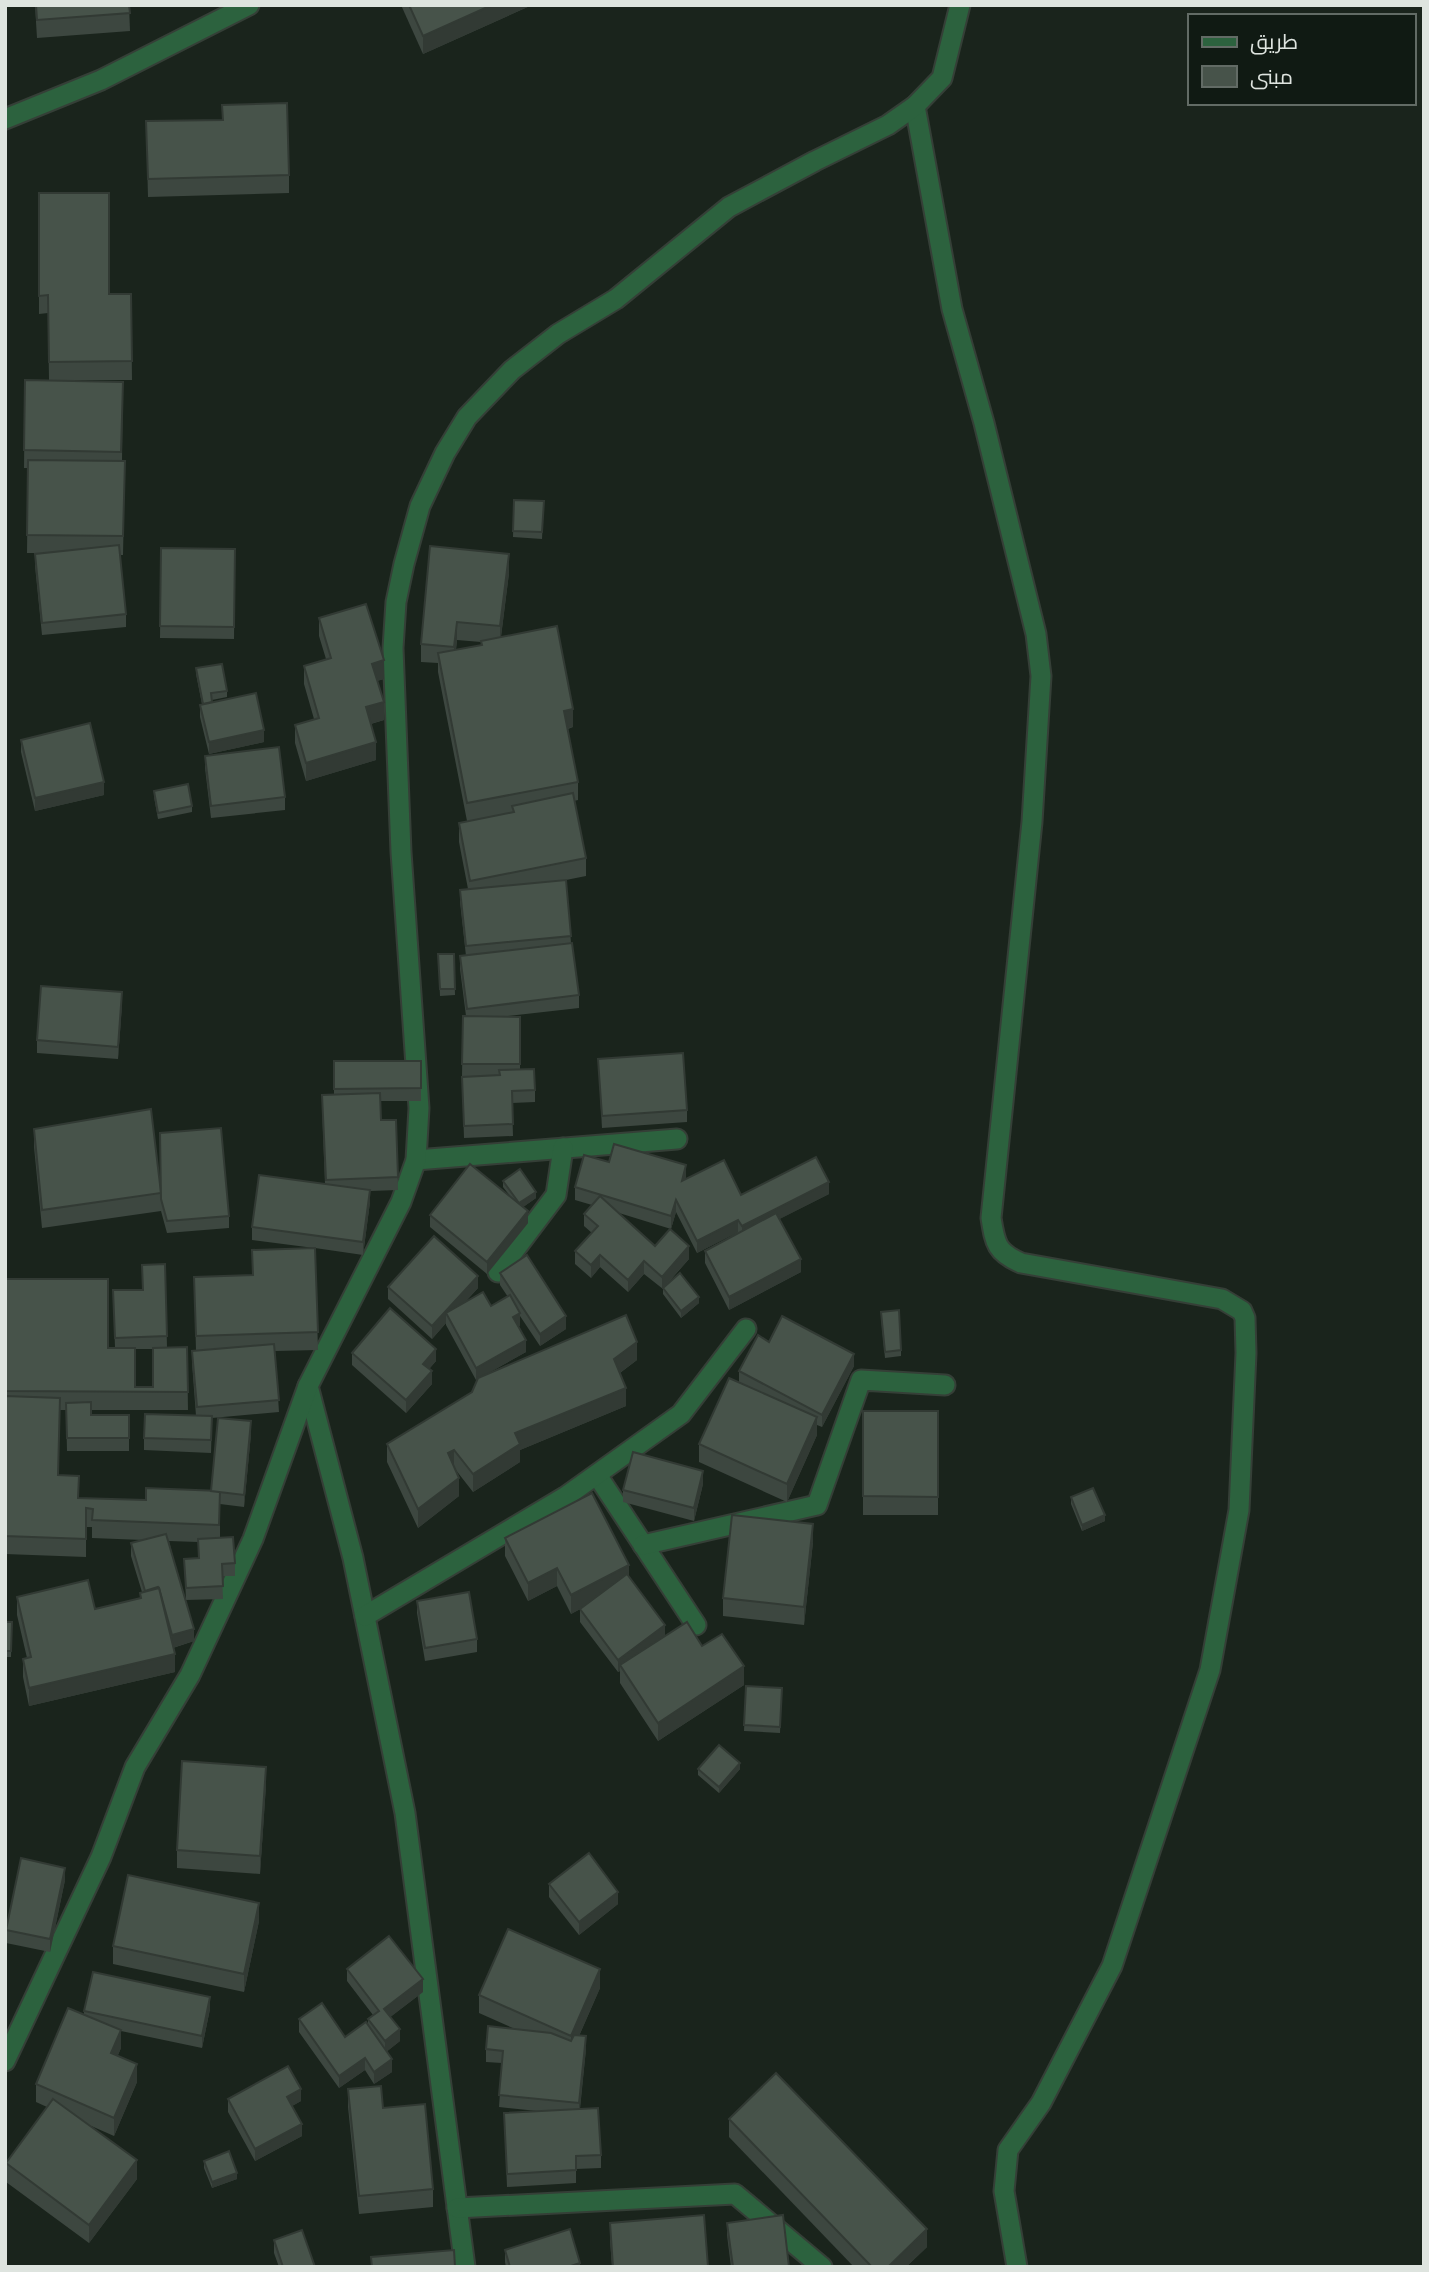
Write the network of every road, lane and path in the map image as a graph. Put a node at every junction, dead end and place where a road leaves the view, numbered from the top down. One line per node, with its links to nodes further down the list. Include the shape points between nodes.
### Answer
1 (249, 5): 4 (street, via 101,80)
2 (960, 5): 3 (street, via 942,78)
3 (915, 106): 7 (street, via 888,125 729,207 616,299 558,334 512,370 467,417 419,506 396,602 393,648 401,852 419,1108); 20 (street, via 952,309 985,423 1036,634 1041,676 1032,822 991,1218 995,1244 1021,1263 1222,1299 1245,1318 1239,1510 1210,1671 1112,1966 1041,2103 1008,2150 1004,2191)
4 (5, 119)
5 (677, 1139): 6 (street)
6 (563, 1148): 7 (street); 8 (street, via 556,1195)
7 (416, 1160): 11 (street, via 401,1202)
8 (498, 1272)
9 (746, 1329): 12 (street, via 681,1414)
10 (945, 1385): 13 (street, via 861,1380 817,1505)
11 (308, 1386): 14 (street); 16 (street, via 253,1539 190,1675 135,1767 100,1857)
12 (597, 1475): 13 (street); 14 (street)
13 (643, 1545): 15 (street)
14 (365, 1616): 17 (street, via 405,1813)
15 (696, 1625)
16 (5, 2061)
17 (457, 2208): 18 (street); 19 (street, via 735,2194)
18 (465, 2267)
19 (822, 2267)
20 (1017, 2267)

